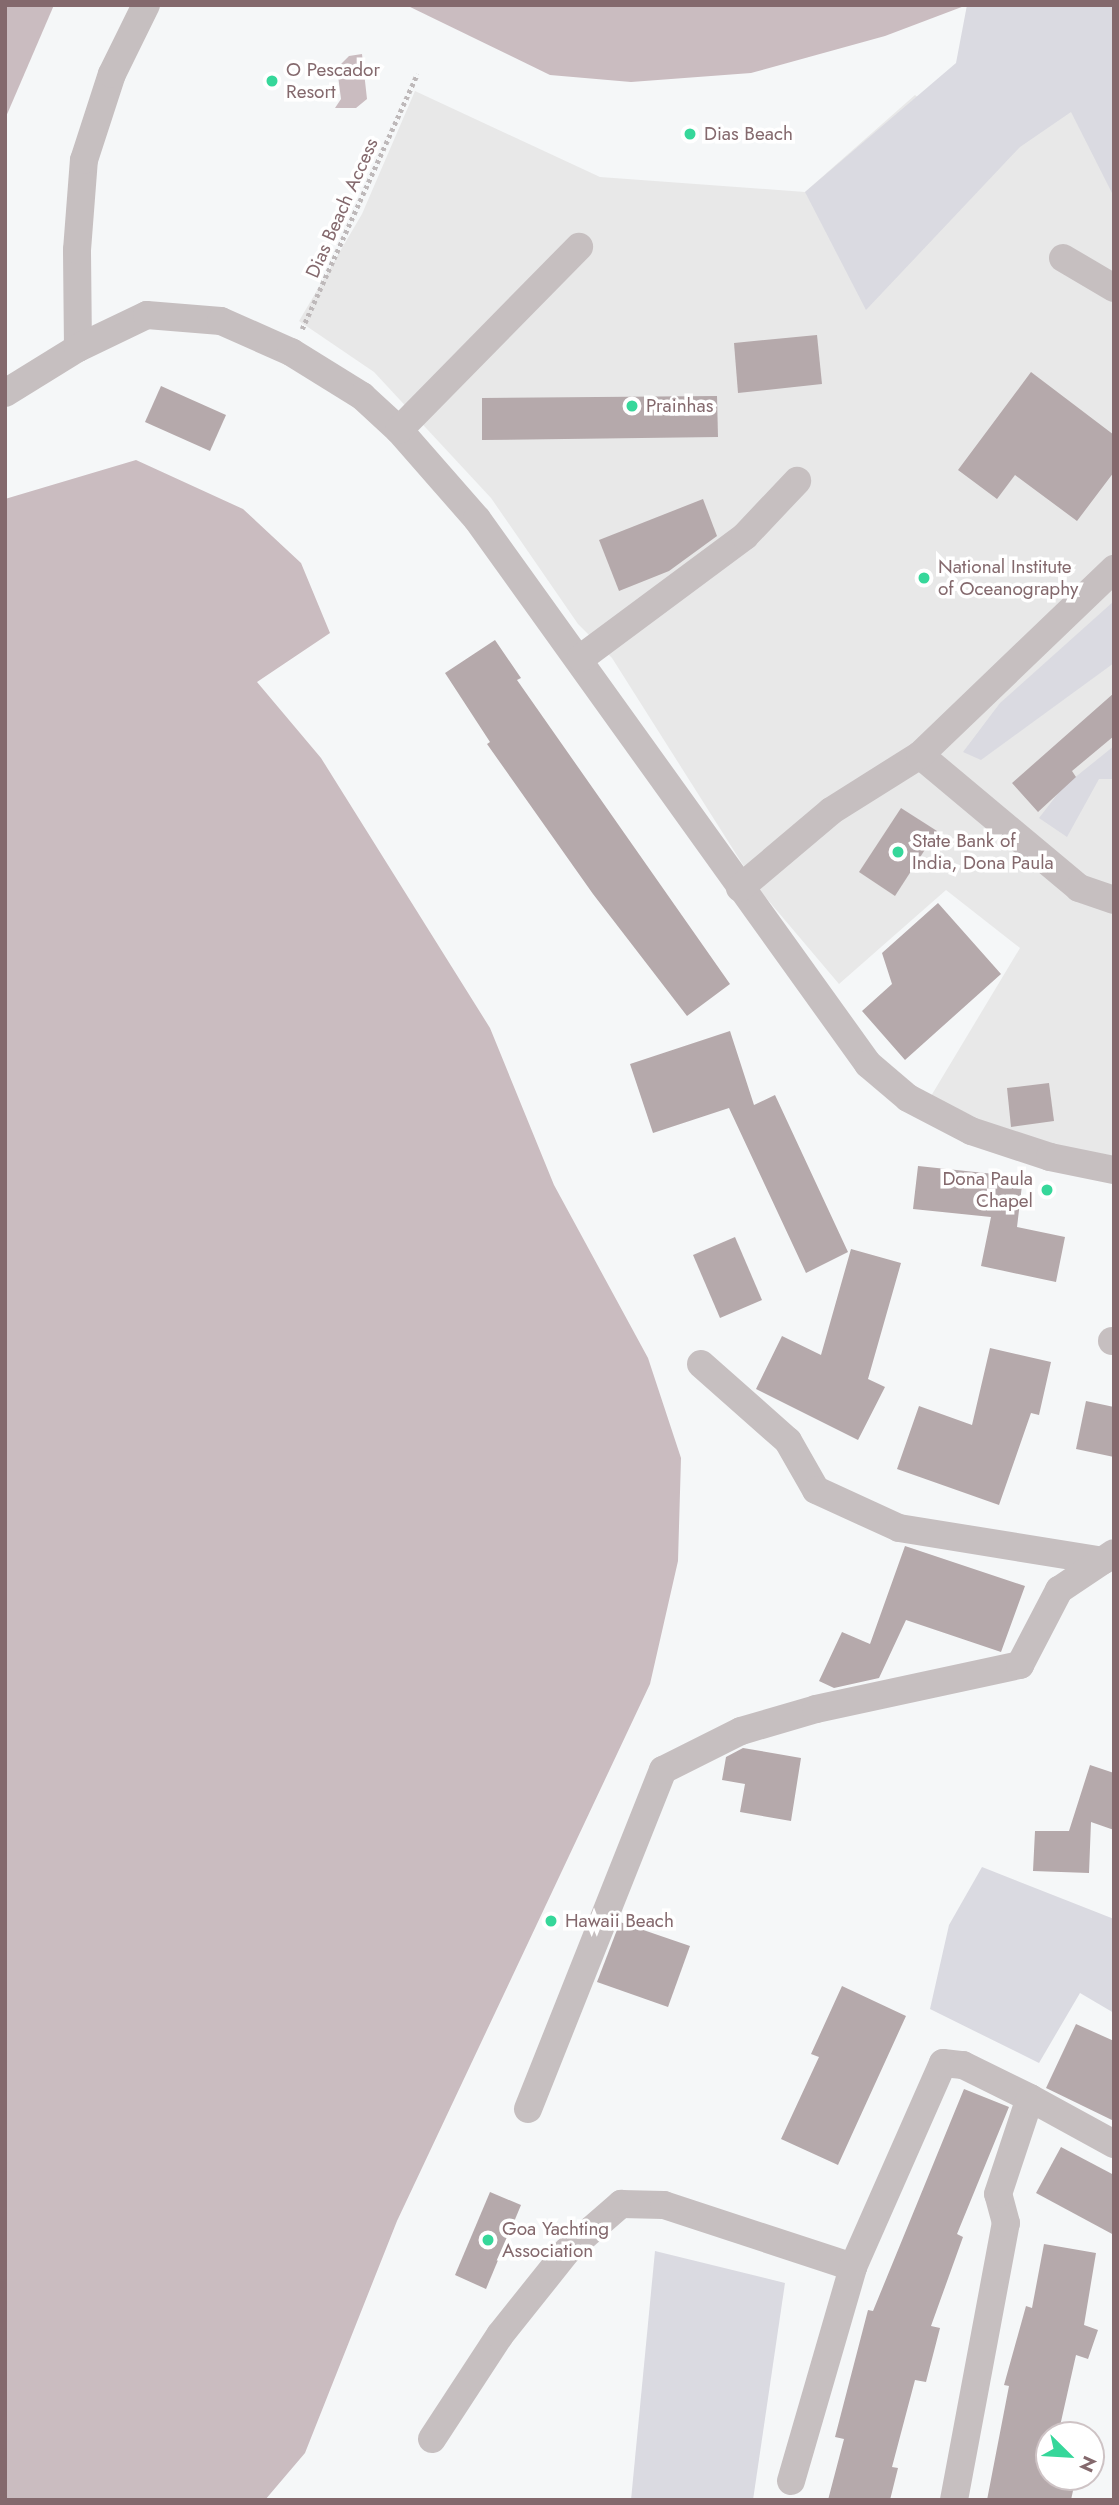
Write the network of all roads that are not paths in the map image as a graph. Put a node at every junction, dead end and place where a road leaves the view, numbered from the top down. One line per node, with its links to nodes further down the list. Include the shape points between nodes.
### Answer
1 (146, 5): 5 (street, via 113,74 84,160 76,250)
2 (579, 247): 7 (street)
3 (1063, 258): 4 (street)
4 (1114, 288)
5 (78, 348): 6 (street); 7 (street, via 147,315 221,321 291,352 362,396)
6 (5, 393)
7 (399, 430): 10 (street, via 477,519)
8 (797, 481): 10 (street, via 745,536)
9 (1114, 569): 11 (street)
10 (581, 658): 12 (street)
11 (929, 762): 12 (street, via 831,811); 13 (street, via 1079,888)
12 (740, 888): 14 (street, via 868,1064 908,1098 971,1131 1050,1157)
13 (1114, 900)
14 (1114, 1170)
15 (701, 1364): 16 (street, via 789,1441 816,1490 899,1528)
16 (1108, 1557): 18 (street, via 1059,1590 1020,1665 816,1709 741,1731 663,1770)
17 (1030, 2098): 19 (street); 20 (street, via 963,2065 943,2063); 23 (street, via 998,2194 1006,2223)
18 (528, 2109)
19 (1114, 2144)
20 (853, 2267): 21 (street, via 664,2205 621,2204 567,2251 500,2335); 22 (street)
21 (432, 2440)
22 (791, 2481)
23 (954, 2500)

